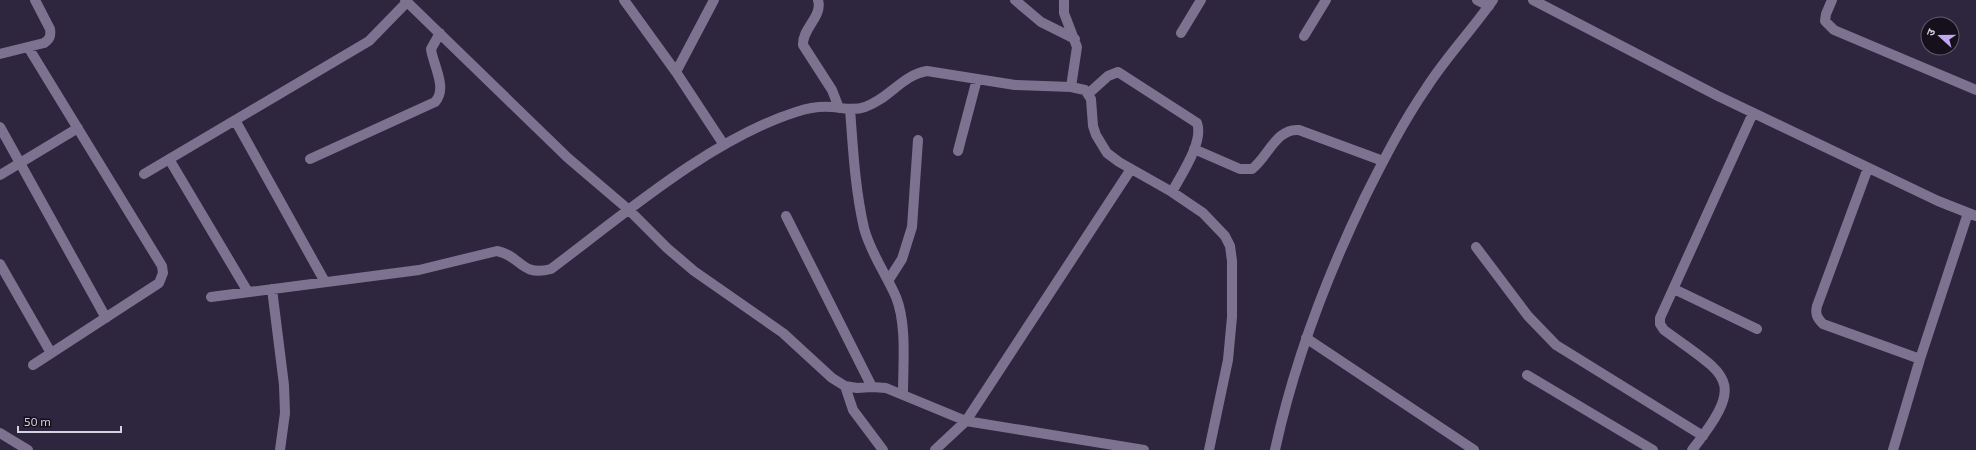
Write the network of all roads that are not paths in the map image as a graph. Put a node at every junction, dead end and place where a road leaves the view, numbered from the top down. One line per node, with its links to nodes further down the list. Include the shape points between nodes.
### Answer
1 (35, 0): 18 (street, via 51,35 44,43)
2 (624, 0): 20 (street)
3 (714, 0): 20 (street)
4 (818, 0): 25 (street, via 817,14 804,35 802,45 832,90)
5 (1015, 0): 17 (street, via 1041,22)
6 (1064, 0): 17 (street, via 1064,13)
7 (1202, 0): 15 (street)
8 (1326, 0): 16 (street)
9 (1476, 0): 13 (street)
10 (1533, 0): 27 (street)
11 (1832, 0): 23 (street, via 1825,21 1834,30)
12 (406, 1): 14 (street); 28 (street, via 369,41)
13 (1491, 3): 37 (street, via 1427,86)
14 (440, 33): 36 (street, via 431,49 441,87 441,94 435,102); 44 (street, via 568,158)
15 (1181, 33)
16 (1304, 36)
17 (1076, 39): 22 (street)
18 (28, 47): 19 (street); 30 (street)
19 (0, 54)
20 (676, 72): 32 (street)
21 (977, 79): 22 (street, via 1015,85); 26 (street, via 927,71 916,72 876,103); 34 (street)
22 (1071, 87): 24 (street, via 1084,90)
23 (1976, 90)
24 (1088, 94): 33 (street, via 1112,73 1122,74 1197,123 1198,133); 40 (street, via 1091,99 1093,126 1100,143 1107,153)
25 (838, 108): 26 (street); 32 (street, via 813,107 795,112)
26 (850, 109): 49 (street, via 853,157 864,227 868,241)
27 (1754, 113): 39 (street); 52 (street)
28 (235, 120): 35 (street); 50 (street)
29 (0, 127): 38 (street)
30 (78, 128): 38 (street); 55 (street, via 162,266 163,273 159,283)
31 (918, 140): 49 (street, via 912,227 902,259)
32 (724, 145): 44 (street)
33 (1194, 149): 37 (street, via 1240,169 1252,169 1259,164 1278,138 1291,129); 43 (street)
34 (958, 151)
35 (170, 159): 41 (street); 53 (street)
36 (310, 159)
37 (1383, 161): 57 (street, via 1324,289)
38 (20, 163): 42 (street); 55 (street)
39 (1868, 168): 45 (street); 59 (street, via 1815,313 1823,324)
40 (1131, 169): 43 (street); 65 (street)
41 (144, 174)
42 (0, 175)
43 (1172, 192): 74 (street, via 1203,213 1230,246 1232,316 1228,360)
44 (629, 210): 50 (street, via 551,269 540,272 530,271 505,253 497,251 419,270); 62 (street, via 694,271 783,333 832,378)
45 (1972, 214): 59 (street)
46 (786, 216): 63 (street)
47 (1476, 247): 67 (street, via 1528,316 1556,344)
48 (0, 264): 58 (street)
49 (888, 281): 64 (street, via 901,314)
50 (325, 282): 51 (street)
51 (272, 289): 53 (street); 70 (street, via 284,385 285,413)
52 (1674, 289): 56 (street); 67 (street, via 1660,318 1660,324 1664,330 1714,368 1725,382 1723,406)
53 (248, 292): 54 (street)
54 (211, 297)
55 (106, 318): 58 (street)
56 (1757, 329)
57 (1306, 338): 68 (street); 75 (street)
58 (51, 353): 60 (street)
59 (1920, 359): 78 (street)
60 (33, 365)
61 (1528, 375): 76 (street)
62 (845, 386): 63 (street); 71 (street, via 853,410)
63 (872, 387): 64 (street, via 886,388)
64 (902, 394): 65 (street)
65 (966, 421): 72 (street); 73 (street)
66 (0, 433): 69 (street)
67 (1703, 436): 77 (street)
68 (1278, 449)
69 (28, 450)
70 (280, 450)
71 (883, 450)
72 (935, 450)
73 (1144, 450)
74 (1209, 450)
75 (1474, 450)
76 (1653, 450)
77 (1692, 450)
78 (1894, 450)

